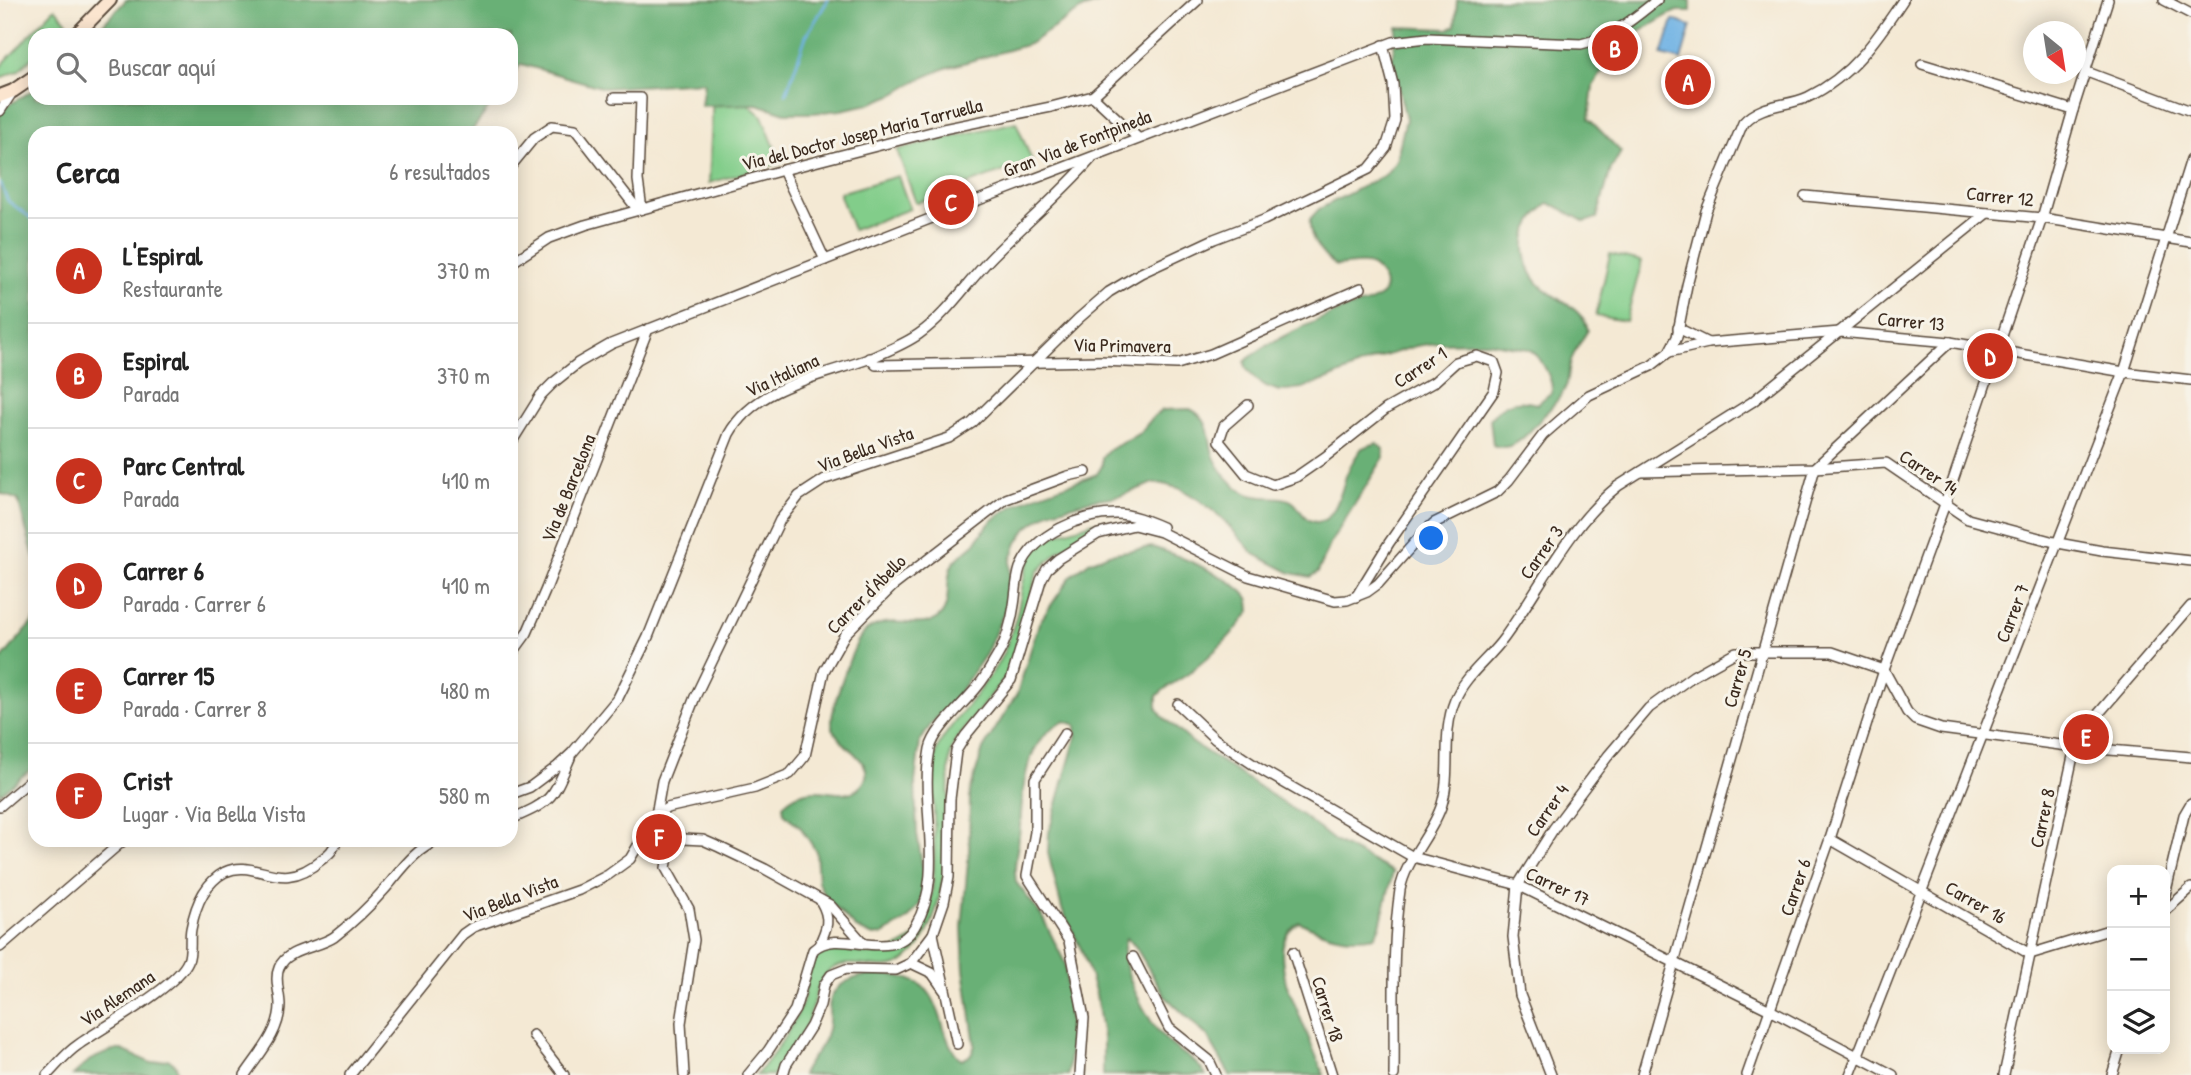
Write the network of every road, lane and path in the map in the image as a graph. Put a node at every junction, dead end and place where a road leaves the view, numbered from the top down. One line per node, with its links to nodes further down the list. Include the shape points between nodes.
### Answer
1 (110, 0): 8 (main road)
2 (1198, 0): 14 (street, Via del Doctor Josep Maria Tarruella)
3 (1657, 0): 9 (street, Gran Via de Fontpineda, via 1617,31 1581,44 1427,38)
4 (1903, 0): 33 (street, via 1868,51 1843,76 1807,97 1765,108 1743,123 1706,211)
5 (2108, 0): 11 (street, Carrer 6)
6 (2164, 0): 7 (street)
7 (2191, 14)
8 (83, 28)
9 (1383, 45): 19 (street, Gran Via de Fontpineda); 41 (street, Via Bella Vista, via 1393,83 1395,120 1386,148 1369,169 1141,273 1109,292)
10 (1922, 64): 16 (street)
11 (2087, 72): 16 (street, Carrer 6); 18 (street)
12 (28, 80): 13 (main road)
13 (6, 94): 17 (street)
14 (1093, 96): 19 (street); 23 (street, Via del Doctor Josep Maria Tarruella)
15 (614, 98): 25 (street, via 641,99)
16 (2073, 110): 27 (street, Carrer 6)
17 (0, 111)
18 (2191, 111)
19 (1138, 138): 20 (street, Gran Via de Fontpineda)
20 (1094, 155): 31 (street, Gran Via de Fontpineda); 40 (street, Via Italiana, via 929,326)
21 (518, 157): 25 (street, via 552,126 575,129)
22 (2191, 159): 28 (street, Carrer 7)
23 (783, 170): 25 (street, Via del Doctor Josep Maria Tarruella); 31 (street)
24 (1805, 196): 26 (street, Carrer 12)
25 (640, 210): 30 (street, Via del Doctor Josep Maria Tarruella, via 549,238)
26 (1987, 213): 27 (street, Carrer 12); 35 (street, Carrer 3)
27 (2042, 218): 28 (street, Carrer 12); 38 (street, Carrer 6)
28 (2167, 239): 29 (street, Carrer 12); 42 (street, Carrer 7)
29 (2191, 242)
30 (518, 258)
31 (825, 260): 34 (street, Gran Via de Fontpineda)
32 (1361, 288): 41 (street, Via Primavera, via 1211,355 1177,364)
33 (1678, 328): 36 (street, Carrer 13); 39 (street)
34 (648, 329): 45 (street, Gran Via de Fontpineda, via 594,353 564,373 541,395); 55 (street, Via de Barcelona, via 546,589)
35 (1840, 332): 36 (street, Carrer 13); 37 (street, Carrer 13); 48 (street, Carrer 3, via 1752,402)
36 (1709, 342): 39 (street, Carrer 13)
37 (1950, 342): 38 (street, Carrer 13); 46 (street)
38 (1998, 350): 42 (street, Carrer 13); 49 (street, Carrer 6)
39 (1669, 352): 53 (street, Carrer 13, via 1572,408 1543,435 1497,492 1434,523 1378,584)
40 (869, 358): 41 (street, Via Primavera, via 876,365); 62 (street, Via Italiana, via 761,400 737,420 633,668 618,698)
41 (1032, 363): 68 (street, Via Bella Vista, via 972,423 949,438 825,479 799,496 780,520 695,697 662,781)
42 (2124, 372): 43 (street, Carrer 13); 50 (street, Carrer 7)
43 (2191, 380)
44 (1248, 405): 53 (street, Carrer 1, via 1224,426 1219,441 1246,474 1273,485 1296,477 1456,362 1477,356 1494,362 1498,373 1494,391)
45 (518, 432)
46 (1815, 468): 48 (street, Carrer 14); 49 (street, Carrer 14, via 1886,463); 56 (street, Carrer 5)
47 (1086, 472): 68 (street, Carrer d'Abello, via 1006,499 892,587 845,634 824,671 805,756 790,774)
48 (1640, 472): 77 (street, Carrer 3, via 1600,500 1503,640 1455,699 1441,807)
49 (1945, 504): 50 (street, Carrer 14, via 1968,519); 57 (street, Carrer 6)
50 (2058, 543): 52 (street, Carrer 14); 60 (street, Carrer 7)
51 (1186, 544): 53 (street, via 1248,576 1335,601); 85 (street, via 1146,527 1122,526 1098,534 1047,569 1010,680 956,751 949,877); 86 (street, via 1149,521 1118,514 1096,516 1060,529 1027,554 1000,652 930,747 931,857 922,915 901,940 886,946)
52 (2191, 562)
53 (1356, 597)
54 (2191, 606): 61 (street, Carrer 8, via 2081,734)
55 (518, 645)
56 (1763, 650): 57 (street, Carrer 4, via 1832,652); 79 (street, Carrer 4, via 1736,652 1649,708 1554,828); 93 (street, Carrer 5)
57 (1884, 670): 60 (street, via 1914,720); 71 (street, Carrer 6)
58 (1178, 704): 77 (street, Carrer 17, via 1215,739 1260,769)
59 (1065, 733): 107 (street, via 1035,779 1035,832 1027,876 1069,942 1084,1018)
60 (1983, 734): 61 (street); 81 (street, Carrer 7)
61 (2075, 747): 63 (street); 90 (street, Carrer 8)
62 (572, 753): 65 (street, via 543,779); 69 (street, via 554,794)
63 (2191, 757)
64 (28, 782): 67 (street)
65 (518, 791)
66 (2191, 803): 78 (street)
67 (0, 806)
68 (656, 815): 70 (street); 72 (street, Via Bella Vista)
69 (518, 816)
70 (683, 839): 76 (street); 82 (street, via 719,847)
71 (1830, 839): 81 (street, Carrer 16); 95 (street, Carrer 6)
72 (640, 844): 76 (street); 102 (street, Via Bella Vista, via 630,859 589,886 463,934)
73 (116, 847): 88 (street)
74 (335, 847): 100 (street, Via Alemana, via 294,876 271,876 239,867 223,873 202,892 191,928 188,961 174,980 74,1047)
75 (424, 847): 101 (street, via 342,931 281,964 277,975 279,1018)
76 (668, 856): 104 (street, via 666,868 689,909 694,940 681,1023)
77 (1413, 857): 79 (street, Carrer 17); 110 (street, Carrer 3, via 1401,885 1394,932)
78 (2170, 874)
79 (1518, 885): 93 (street, Carrer 17); 111 (street, Carrer 4, via 1513,937 1520,995)
80 (2191, 888): 83 (street)
81 (1922, 891): 90 (street, Carrer 16); 99 (street, Carrer 7)
82 (821, 902): 86 (street, via 830,905); 87 (street, via 828,925)
83 (2170, 907)
84 (2107, 931): 90 (street)
85 (933, 934): 92 (street); 94 (street)
86 (864, 944): 87 (street)
87 (819, 945): 105 (street, via 811,956 795,1010)
88 (0, 947)
89 (1293, 952): 109 (street, Carrer 18)
90 (2030, 954): 116 (street, Carrer 8)
91 (1133, 957): 108 (street, via 1169,1028 1209,1060)
92 (911, 963): 94 (street, via 932,973); 106 (street, via 895,970 846,969 831,975 811,1027)
93 (1674, 964): 95 (street, Carrer 17); 112 (street, Carrer 5)
94 (946, 992): 97 (street)
95 (1770, 1010): 99 (street, Carrer 17); 113 (street, Carrer 6)
96 (533, 1035): 103 (street)
97 (957, 1044)
98 (2118, 1054): 117 (street)
99 (1857, 1056): 114 (street, Carrer 7); 115 (street, Carrer 17)
100 (47, 1075)
101 (245, 1075)
102 (350, 1075)
103 (564, 1075)
104 (684, 1075)
105 (748, 1075)
106 (783, 1075)
107 (1080, 1075)
108 (1216, 1075)
109 (1332, 1075)
110 (1394, 1075)
111 (1551, 1075)
112 (1642, 1075)
113 (1747, 1075)
114 (1850, 1075)
115 (1893, 1075)
116 (2004, 1075)
117 (2112, 1075)

